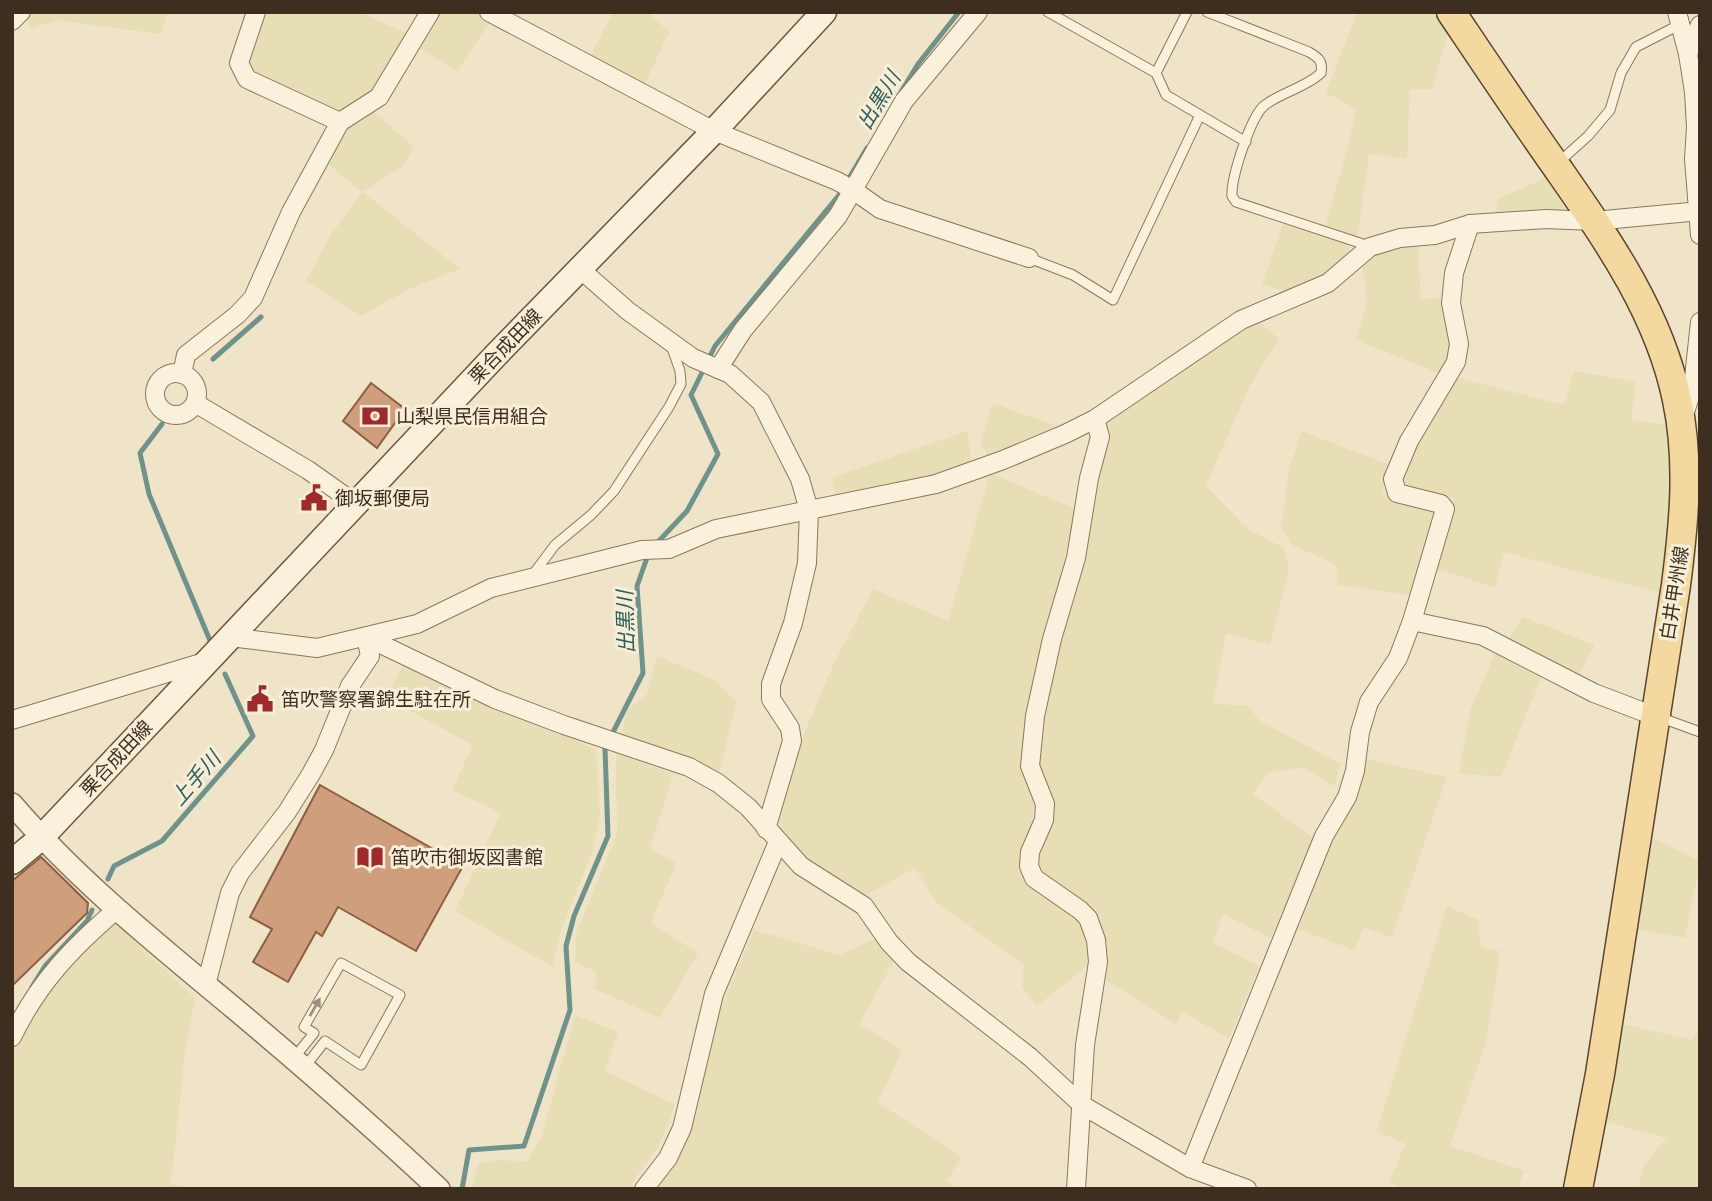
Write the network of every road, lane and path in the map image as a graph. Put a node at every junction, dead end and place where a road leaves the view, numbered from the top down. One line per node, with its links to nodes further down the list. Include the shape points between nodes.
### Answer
1 (21, 12): 12 (street)
2 (256, 12): 17 (street, via 239,64 247,79)
3 (430, 12): 17 (street, via 379,97)
4 (489, 12): 18 (street)
5 (824, 12): 18 (main road, 栗合成田線)
6 (978, 12): 21 (street, via 904,101)
7 (1048, 12): 15 (lane)
8 (1187, 12): 15 (lane)
9 (1207, 12): 19 (lane, via 1309,52 1322,64 1313,81 1262,107)
10 (1451, 12): 20 (main road, 白井甲州線)
11 (1678, 19): 14 (street); 20 (lane, via 1636,47 1621,73 1610,110)
12 (12, 21)
13 (1700, 25): 14 (street)
14 (1688, 54): 22 (street)
15 (1156, 73): 16 (lane, via 1166,95)
16 (1200, 115): 19 (lane); 27 (lane, via 1113,300 1073,275)
17 (340, 122): 32 (street, via 253,298 186,355)
18 (713, 131): 21 (street); 28 (main road, 栗合成田線)
19 (1246, 142): 26 (lane, via 1231,190 1236,202)
20 (1555, 166): 23 (main road, 白井甲州線)
21 (845, 185): 27 (street, via 880,209); 31 (street, via 838,216 743,330)
22 (1698, 211): 23 (street); 25 (street)
23 (1594, 220): 24 (street); 35 (main road, 白井甲州線, via 1658,334)
24 (1470, 224): 26 (street); 39 (street, via 1454,273 1451,303 1459,344 1456,362 1409,441 1393,480 1397,493 1441,503 1445,509)
25 (1700, 235)
26 (1370, 247): 34 (street, via 1328,283 1241,320)
27 (1029, 258)
28 (580, 269): 30 (street); 36 (main road, 栗合成田線)
29 (1700, 321): 35 (street, via 1693,387)
30 (670, 342): 31 (street); 38 (lane, via 681,384 669,407 614,491 555,545)
31 (718, 369): 37 (street, via 761,402 800,479)
32 (182, 374): 33 (street, via 195,386); 33 (street, via 162,380 156,400 164,411 178,415)
33 (195, 403): 36 (street)
34 (1095, 419): 37 (street, via 936,484); 54 (street, via 1100,437 1076,558 1035,716 1030,766 1045,804 1029,866 1034,877 1080,909 1096,940 1098,962 1085,1045)
35 (1681, 425): 43 (main road, 白井甲州線, via 1686,487 1683,529)
36 (356, 504): 41 (main road, 栗合成田線)
37 (809, 510): 38 (street, via 716,529 666,549 642,550); 47 (street, via 807,563 793,623 771,684 771,699 790,728 792,741)
38 (530, 578): 40 (street, via 491,588 417,625)
39 (1412, 621): 43 (street, via 1483,636 1594,693); 55 (street, via 1398,658 1369,702 1347,797 1324,836)
40 (366, 637): 41 (street, via 317,648); 47 (street, via 495,699 689,767 748,807); 51 (street, via 370,656 350,686 324,750 230,893)
41 (230, 638): 42 (main road, 栗合成田線)
42 (207, 661): 44 (street); 48 (main road, 栗合成田線)
43 (1654, 716): 45 (lane); 60 (main road, 白井甲州線)
44 (12, 720)
45 (1700, 732)
46 (12, 804): 48 (street)
47 (772, 836): 54 (street, via 801,866 864,906 908,962 1030,1057); 57 (street, via 714,994 682,1128)
48 (41, 838): 49 (main road, 栗合成田線); 50 (street)
49 (12, 862)
50 (116, 910): 51 (street); 52 (street, via 58,963 25,1009)
51 (206, 985): 53 (street)
52 (12, 1037)
53 (298, 1064): 53 (lane, one-way to 53, via 314,1033 304,1027 341,963 400,995 360,1065 325,1041); 56 (street)
54 (1082, 1105): 55 (street); 58 (street)
55 (1191, 1168): 59 (street)
56 (439, 1189)
57 (644, 1189)
58 (1076, 1189)
59 (1247, 1189)
60 (1578, 1189)

